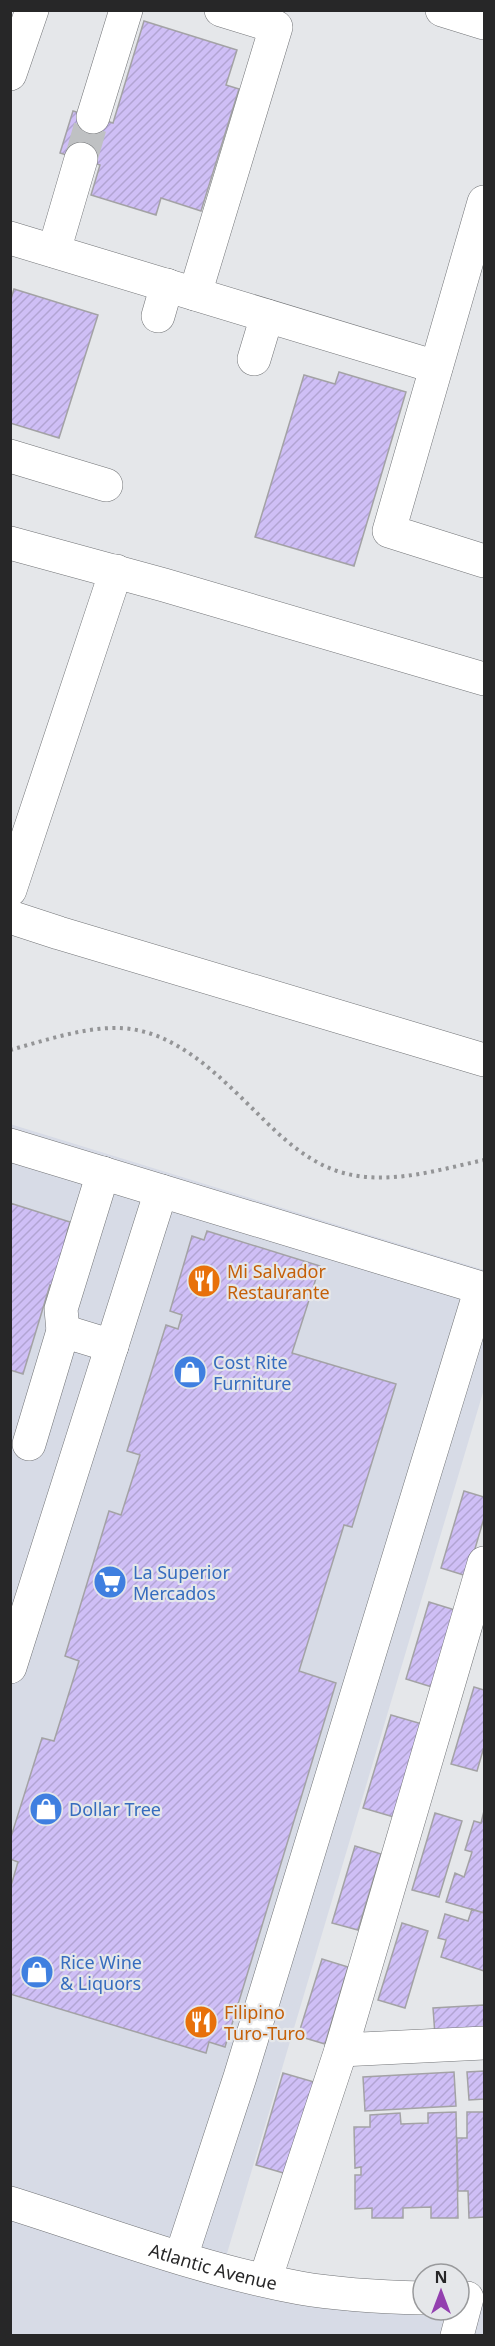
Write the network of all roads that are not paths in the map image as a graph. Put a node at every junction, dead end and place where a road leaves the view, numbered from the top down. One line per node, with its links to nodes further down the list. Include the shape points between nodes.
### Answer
1 (32, 10): 6 (main road)
2 (126, 10): 7 (main road)
3 (221, 10): 12 (main road, via 276,27 209,248)
4 (442, 10): 5 (main road)
5 (484, 23)
6 (10, 74)
7 (93, 117)
8 (81, 159): 11 (main road)
9 (484, 202): 15 (main road)
10 (10, 238): 11 (main road)
11 (54, 250): 12 (main road)
12 (173, 298): 13 (main road)
13 (267, 316): 14 (main road); 15 (main road)
14 (254, 359)
15 (436, 367): 19 (main road, via 389,531)
16 (10, 456): 17 (main road)
17 (106, 485)
18 (10, 543): 20 (main road)
19 (484, 561)
20 (116, 571): 21 (main road); 22 (main road)
21 (484, 679)
22 (10, 890)
23 (10, 917): 24 (main road)
24 (484, 1060)
25 (10, 1145): 26 (main road)
26 (103, 1173): 27 (main road); 28 (main road, via 61,1309)
27 (160, 1191): 29 (main road); 36 (main road, via 481,1288 240,2077)
28 (63, 1331): 29 (main road); 30 (main road)
29 (112, 1346): 32 (main road)
30 (29, 1444)
31 (484, 1563): 34 (main road)
32 (10, 1667)
33 (484, 2043): 34 (main road)
34 (342, 2050): 37 (main road)
35 (10, 2203): 36 (main road, Atlantic Avenue)
36 (181, 2257): 37 (main road, Atlantic Avenue)
37 (265, 2280): 38 (main road, Atlantic Avenue, via 339,2293)
38 (411, 2297)

